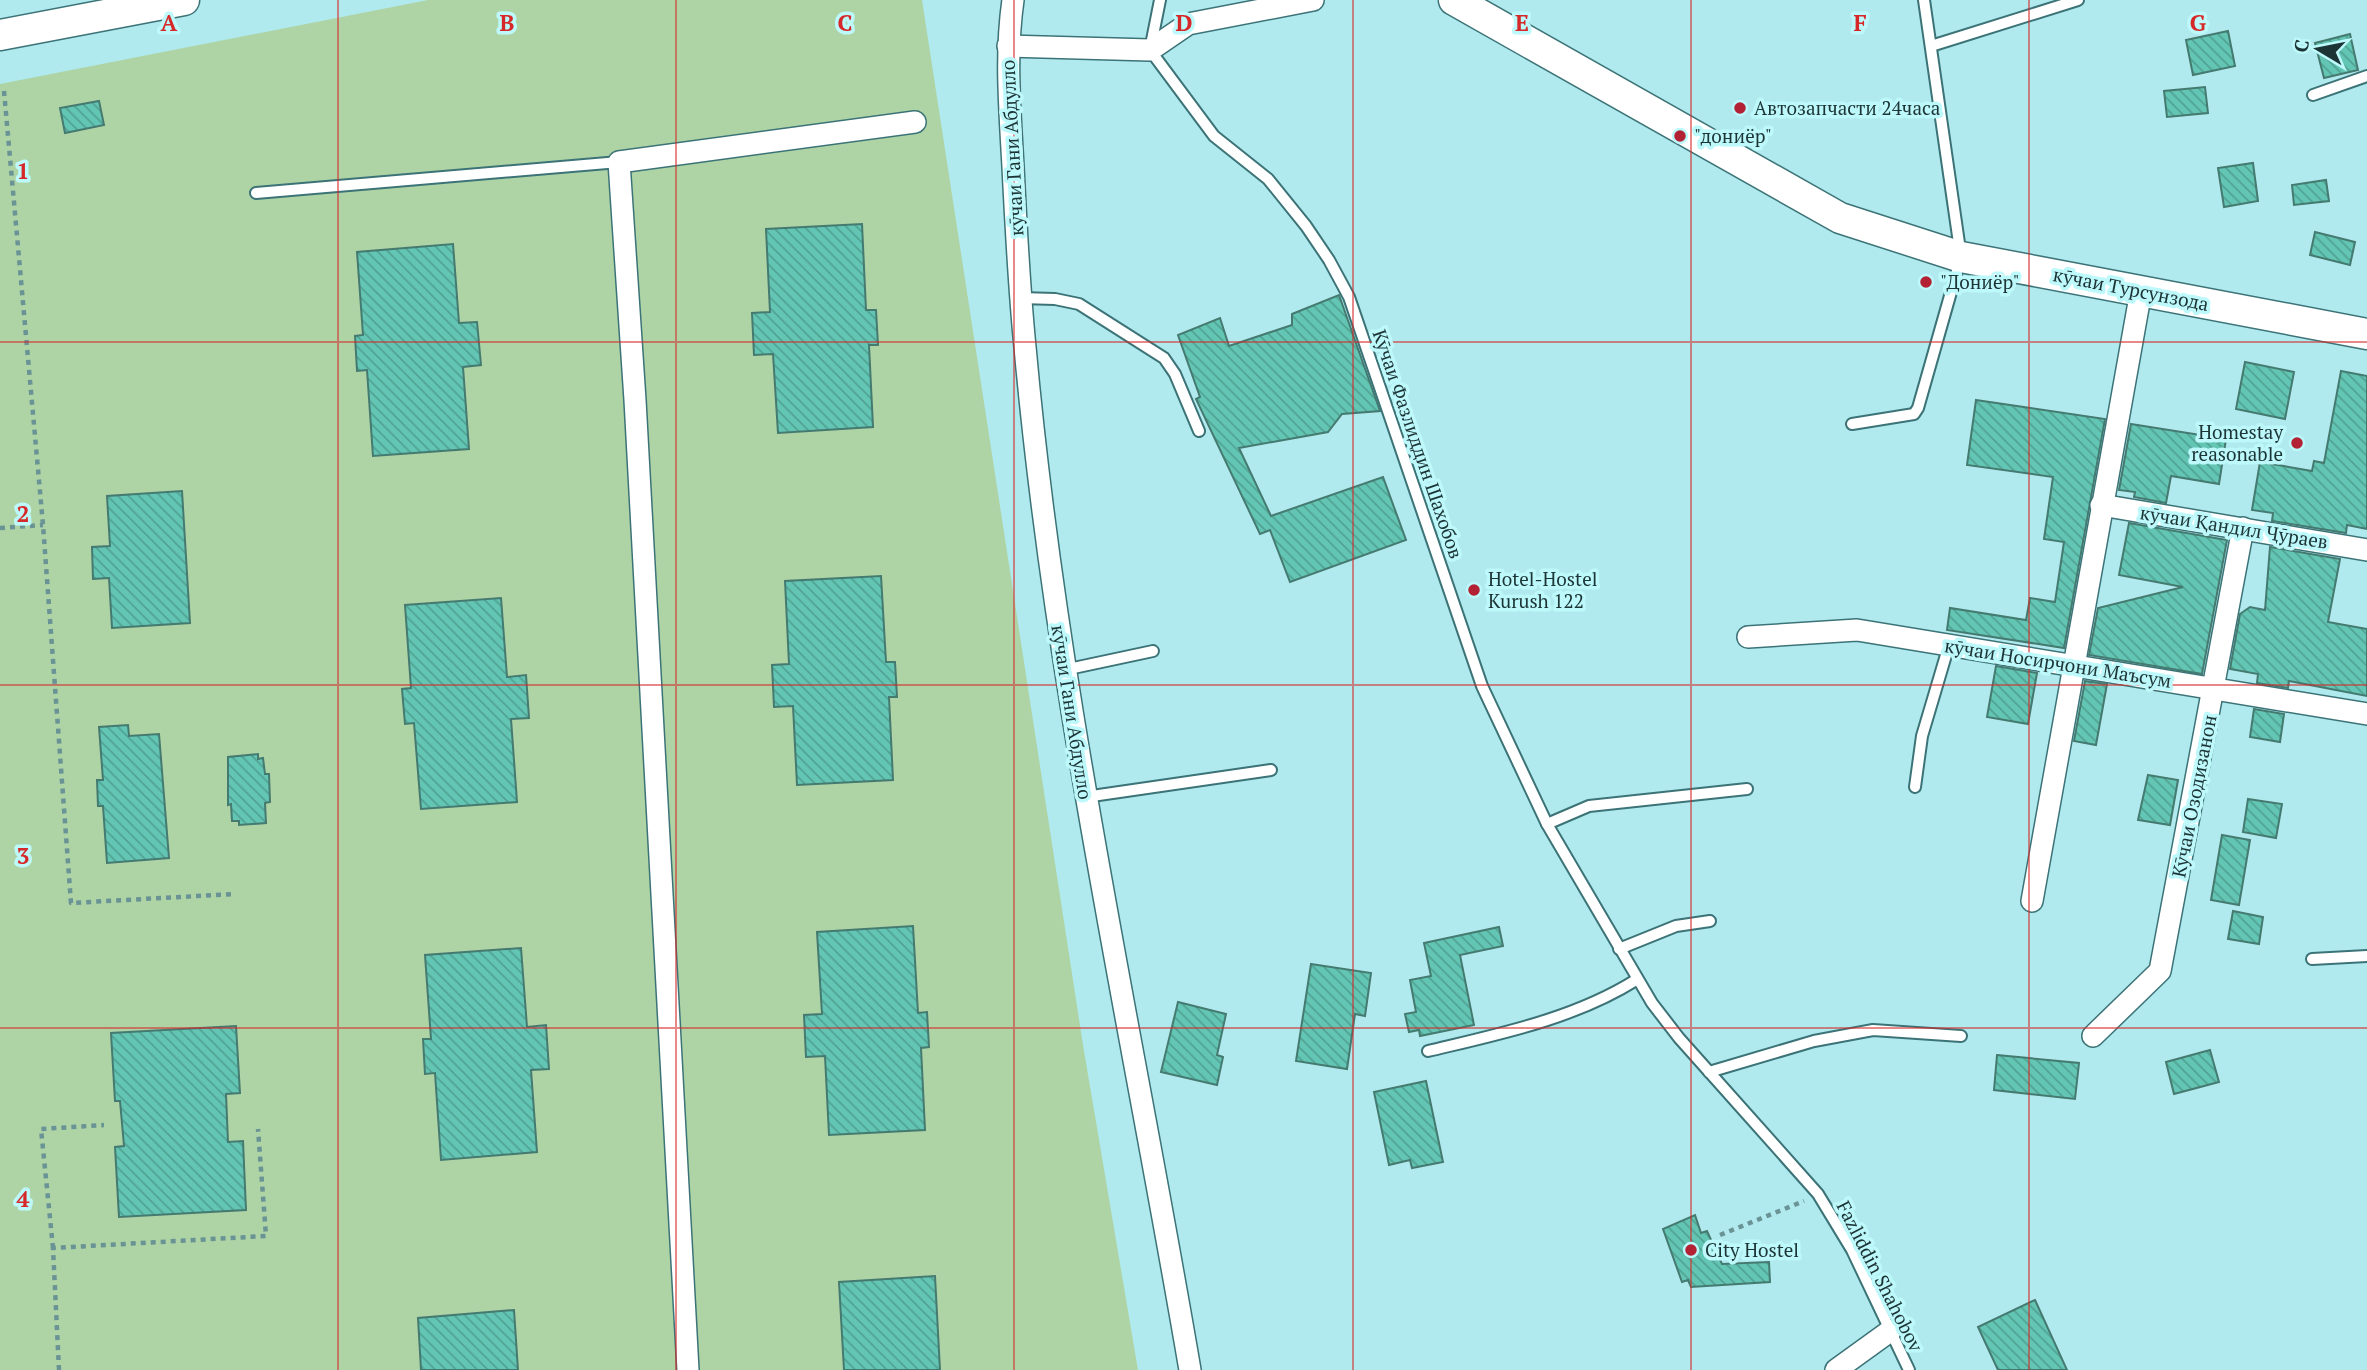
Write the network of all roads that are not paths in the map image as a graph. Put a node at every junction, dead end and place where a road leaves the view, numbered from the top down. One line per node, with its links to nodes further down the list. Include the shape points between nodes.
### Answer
1 (184, 0): 8 (main road)
2 (1013, 0): 9 (street, кӯчаи Гани Абдулло)
3 (1160, 0): 11 (lane)
4 (1313, 0): 11 (street, via 1188,24)
5 (1454, 0): 17 (main road, кӯчаи Турсунзода, via 1840,218)
6 (1924, 0): 10 (lane)
7 (2078, 0): 10 (lane)
8 (4, 32)
9 (1008, 46): 11 (street); 19 (street, кӯчаи Гани Абдулло)
10 (1931, 46): 17 (lane)
11 (1150, 50): 37 (lane, Кӯчаи Фазлиддин Шахобов, via 1214,136 1258,170 1307,226 1349,297 1482,686)
12 (2367, 76): 13 (lane)
13 (2313, 95)
14 (915, 122): 15 (street)
15 (619, 162): 16 (lane); 49 (street)
16 (256, 193)
17 (1961, 257): 18 (main road, кӯчаи Турсунзода); 21 (lane, via 1918,408 1914,414)
18 (2141, 291): 20 (main road, кӯчаи Турсунзода); 23 (street)
19 (1020, 298): 22 (lane, via 1079,304 1164,358); 30 (street, кӯчаи Гани Абдулло)
20 (2367, 334)
21 (1852, 424)
22 (1199, 431)
23 (2101, 505): 24 (street, кӯчаи Қандил Ҷӯраев); 29 (street)
24 (2243, 528): 25 (street, кӯчаи Қандил Ҷӯраев); 31 (street, Кӯчаи Озодизанон)
25 (2367, 550)
26 (1748, 637): 27 (street, кӯчаи Носирчони Маъсум, via 1857,630)
27 (1949, 645): 29 (street, кӯчаи Носирчони Маъсум); 34 (lane, via 1922,736)
28 (1153, 651): 30 (lane)
29 (2072, 665): 31 (street, кӯчаи Носирчони Маъсум); 38 (street)
30 (1064, 670): 36 (street, кӯчаи Гани Абдулло)
31 (2214, 688): 32 (street, кӯчаи Носирчони Маъсум); 45 (street, Кӯчаи Озодизанон, via 2160,971)
32 (2367, 714)
33 (1271, 770): 36 (lane)
34 (1915, 786)
35 (1747, 789): 37 (lane, via 1589,806)
36 (1085, 797): 50 (street, кӯчаи Гани Абдулло)
37 (1547, 824): 40 (lane, Кӯчаи Фазлиддин Шахобов)
38 (2032, 901)
39 (1710, 921): 40 (lane, via 1676,926)
40 (1619, 949): 43 (lane, Кӯчаи Фазлиддин Шахобов)
41 (2367, 956): 42 (lane)
42 (2312, 959)
43 (1636, 980): 46 (lane, via 1611,996 1560,1015); 47 (lane, Кӯчаи Фазлиддин Шахобов)
44 (1961, 1036): 47 (lane, via 1873,1030 1814,1041)
45 (2092, 1036)
46 (1428, 1051)
47 (1709, 1072): 48 (lane, Fazliddin Shahobov, via 1818,1194 1852,1250)
48 (1890, 1331): 51 (street); 52 (lane, Fazliddin Shahobov)
49 (688, 1370)
50 (1190, 1370)
51 (1836, 1370)
52 (1909, 1370)

